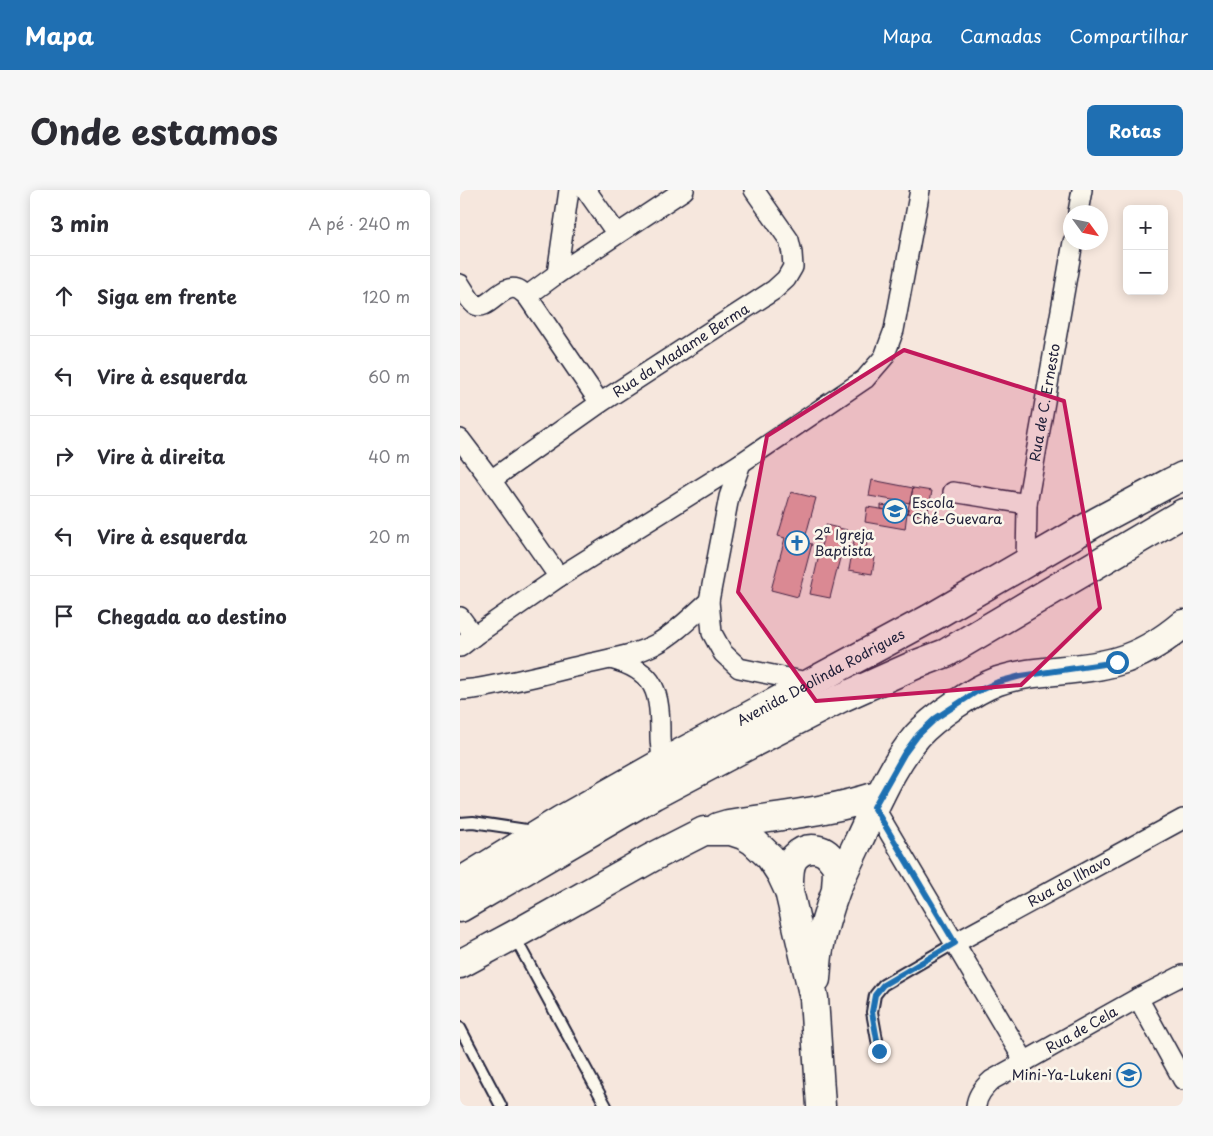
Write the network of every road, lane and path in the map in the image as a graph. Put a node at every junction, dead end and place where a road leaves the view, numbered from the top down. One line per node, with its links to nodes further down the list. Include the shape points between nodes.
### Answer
1 (569, 190): 10 (street)
2 (586, 190): 8 (street)
3 (684, 190): 8 (street)
4 (754, 190): 13 (street, Rua da Madame Berma, via 789,240 792,267 786,279)
5 (919, 190): 15 (street, via 894,330 884,357 864,379)
6 (1082, 190): 7 (street)
7 (1079, 205)
8 (617, 234): 10 (street)
9 (1072, 250): 19 (street, Rua de C. Ernesto)
10 (557, 274): 12 (street)
11 (460, 284): 12 (street, via 473,304 478,306 484,306 512,288)
12 (527, 296): 13 (street)
13 (600, 403): 17 (street, Rua da Madame Berma)
14 (460, 439): 17 (street)
15 (741, 463): 22 (street); 23 (street, via 729,497)
16 (1180, 475): 21 (main road, Avenida Deolinda Rodrigues)
17 (491, 480): 22 (street)
18 (954, 492): 19 (street)
19 (1027, 504): 21 (street, Rua de C. Ernesto)
20 (1183, 513): 39 (main road, Avenida Deolinda Rodrigues, via 946,653 841,698 654,795)
21 (1026, 563): 28 (main road, Avenida Deolinda Rodrigues)
22 (560, 577): 26 (street)
23 (709, 601): 27 (street, via 683,625 655,644 634,654); 28 (street, via 712,633 724,654 739,668)
24 (460, 617): 26 (street)
25 (1183, 624): 31 (main road, via 1140,653 1117,662 1021,676 976,692 936,718 918,735)
26 (467, 641)
27 (610, 658): 29 (street, via 531,678); 30 (street, via 633,666 652,684 659,705)
28 (812, 683): 30 (main road, Avenida Deolinda Rodrigues)
29 (460, 690)
30 (662, 763): 35 (main road, Avenida Deolinda Rodrigues)
31 (877, 801): 34 (main road, via 863,800); 37 (main road); 41 (street)
32 (1183, 819): 41 (street, Rua do Ilhavo)
33 (460, 823): 35 (lane, via 473,822)
34 (704, 831): 38 (main road, via 731,831 753,841 770,857); 40 (main road)
35 (541, 833): 36 (main road, Avenida Deolinda Rodrigues)
36 (460, 882)
37 (836, 890): 38 (main road, via 836,865 823,851 810,849 796,856 792,862); 44 (main road, via 819,949)
38 (789, 891): 44 (main road)
39 (460, 908)
40 (514, 935): 42 (main road); 52 (lane)
41 (955, 943): 47 (lane, via 883,985 875,995 872,1012); 48 (street)
42 (460, 964)
43 (1183, 975): 45 (street, Rua de Cela)
44 (814, 998): 53 (main road)
45 (1138, 998): 48 (street, Rua de Cela); 49 (street)
46 (460, 1028): 51 (lane)
47 (879, 1051)
48 (1025, 1062): 50 (street, Rua de Cela, via 992,1080)
49 (1183, 1080)
50 (976, 1101)
51 (501, 1106)
52 (606, 1106)
53 (820, 1106)

